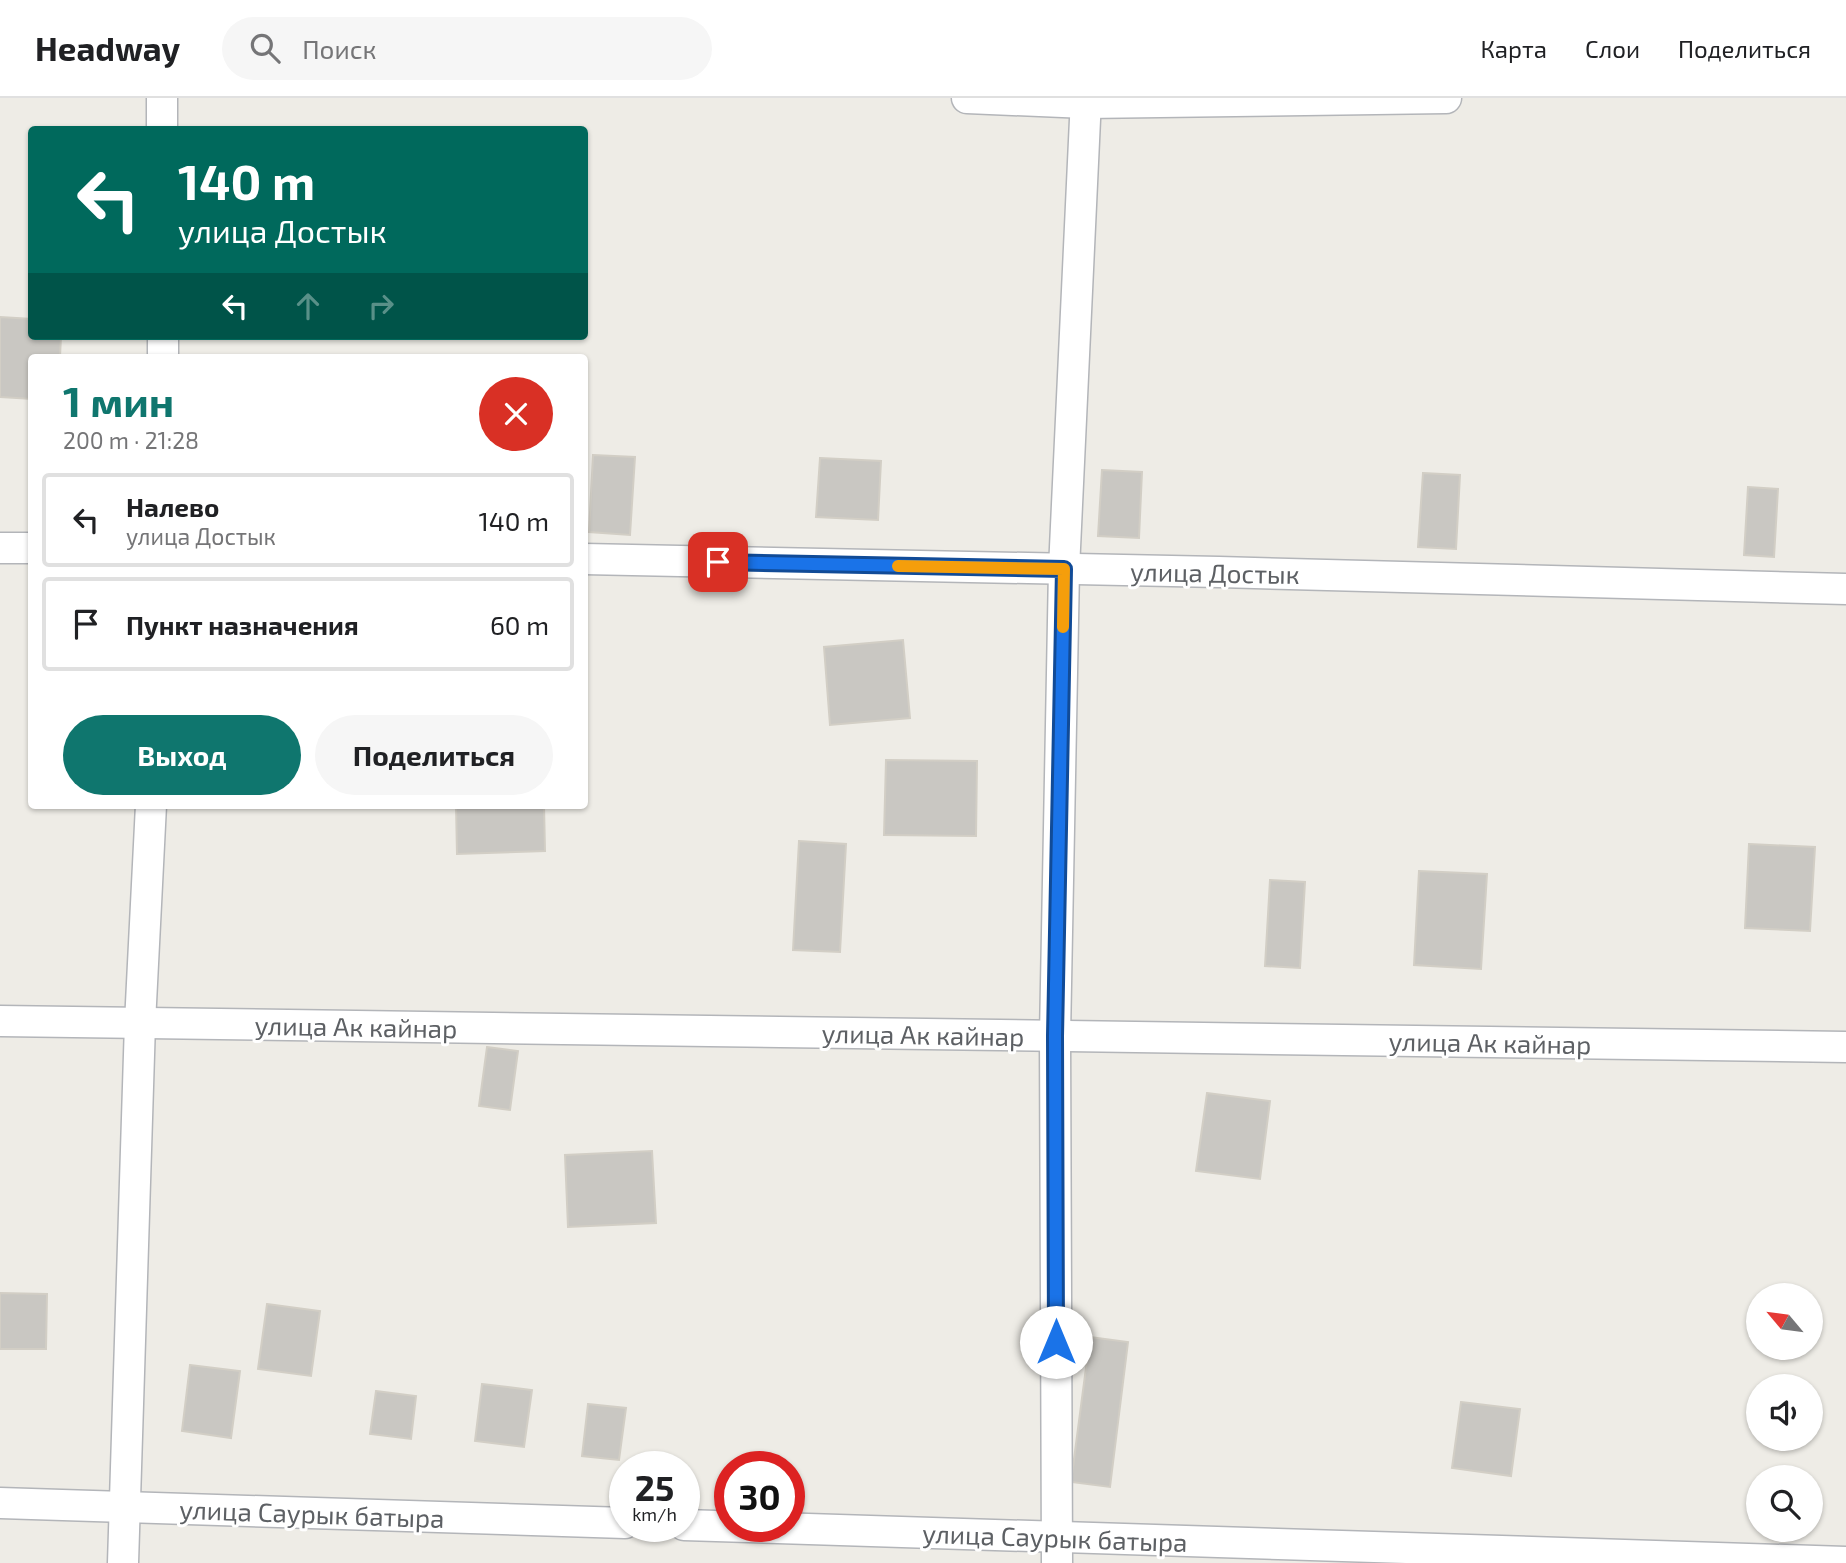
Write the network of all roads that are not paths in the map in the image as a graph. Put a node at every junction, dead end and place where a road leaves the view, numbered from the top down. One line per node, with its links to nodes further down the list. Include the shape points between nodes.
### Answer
1 (162, 98): 5 (street)
2 (967, 98): 4 (street)
3 (1446, 98): 4 (street)
4 (1086, 100): 9 (street)
5 (162, 126)
6 (0, 548): 7 (street)
7 (28, 548)
8 (588, 559): 9 (street, улица Достык)
9 (1064, 569): 10 (street, улица Достык); 14 (street)
10 (1846, 589)
11 (151, 809): 13 (street)
12 (0, 1021): 13 (street, улица Ак кайнар)
13 (140, 1023): 14 (street, улица Ак кайнар); 17 (street)
14 (1055, 1036): 15 (street, улица Ак кайнар); 20 (street)
15 (1846, 1047)
16 (0, 1503): 17 (street, улица Саурык батыра)
17 (125, 1507): 18 (street, улица Саурык батыра); 21 (street)
18 (609, 1522)
19 (700, 1526): 20 (street, улица Саурык батыра)
20 (1057, 1550): 22 (street, улица Саурык батыра)
21 (123, 1563)
22 (1846, 1563)

